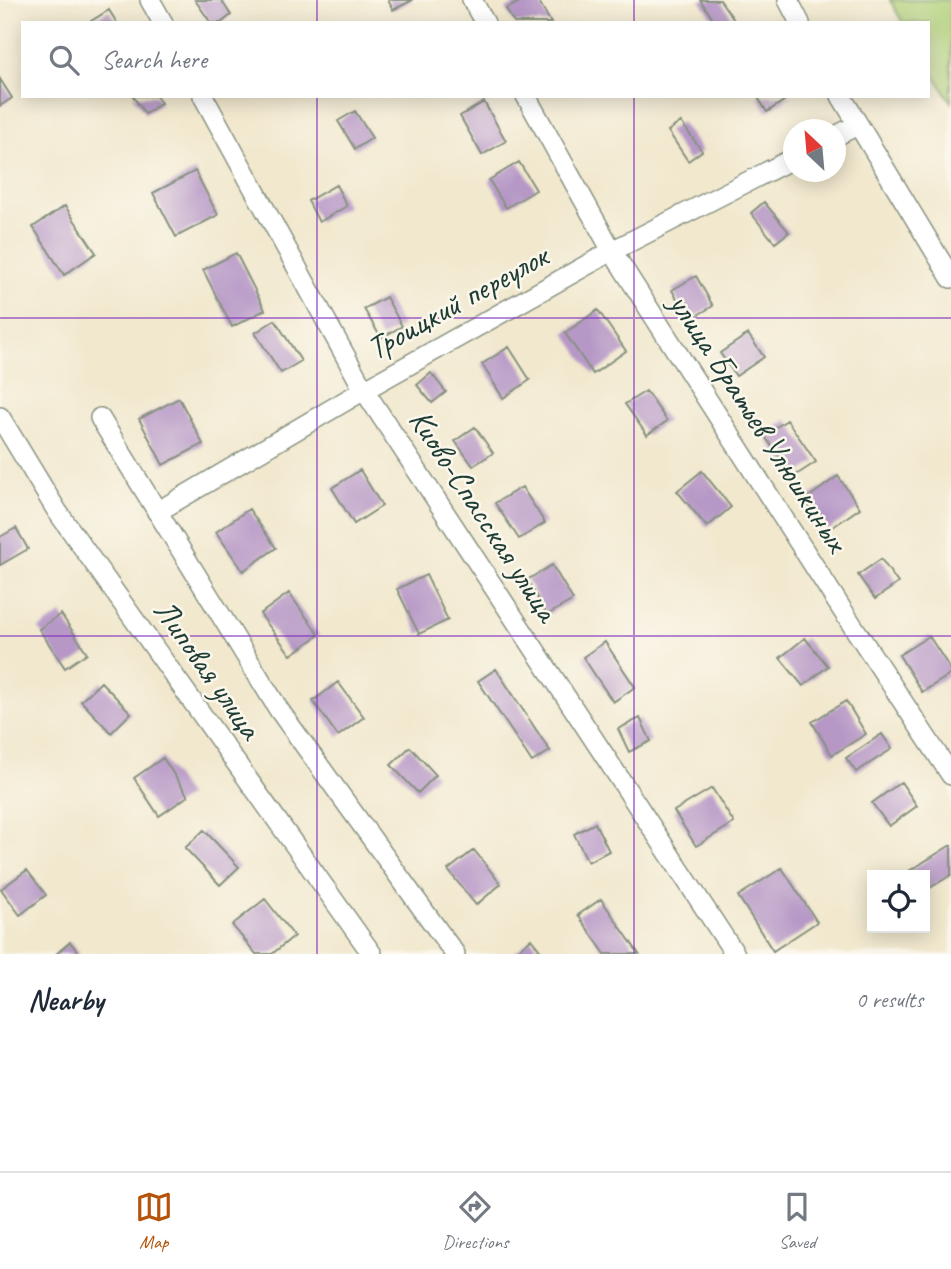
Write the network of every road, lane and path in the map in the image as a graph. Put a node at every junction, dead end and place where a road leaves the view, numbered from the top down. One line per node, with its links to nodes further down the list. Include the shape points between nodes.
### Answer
1 (150, 0): 4 (street)
2 (472, 0): 5 (street)
3 (788, 0): 6 (street)
4 (162, 21)
5 (484, 21)
6 (799, 21)
7 (204, 98): 15 (street, Киово-Спасская улица)
8 (527, 98): 13 (street, улица Братьев Улюшкиных)
9 (842, 98): 10 (street)
10 (857, 125): 11 (street); 14 (street)
11 (846, 130)
12 (783, 163): 13 (street, Троицкий переулок)
13 (612, 251): 15 (street, Троицкий переулок); 19 (street, улица Братьев Улюшкиных)
14 (951, 278)
15 (364, 390): 18 (street, Троицкий переулок); 22 (street, Киово-Спасская улица)
16 (0, 417): 20 (street, Липовая улица, via 57,511)
17 (100, 418): 18 (street)
18 (156, 512): 21 (street, via 279,710)
19 (951, 775)
20 (372, 954)
21 (455, 954)
22 (735, 954)

